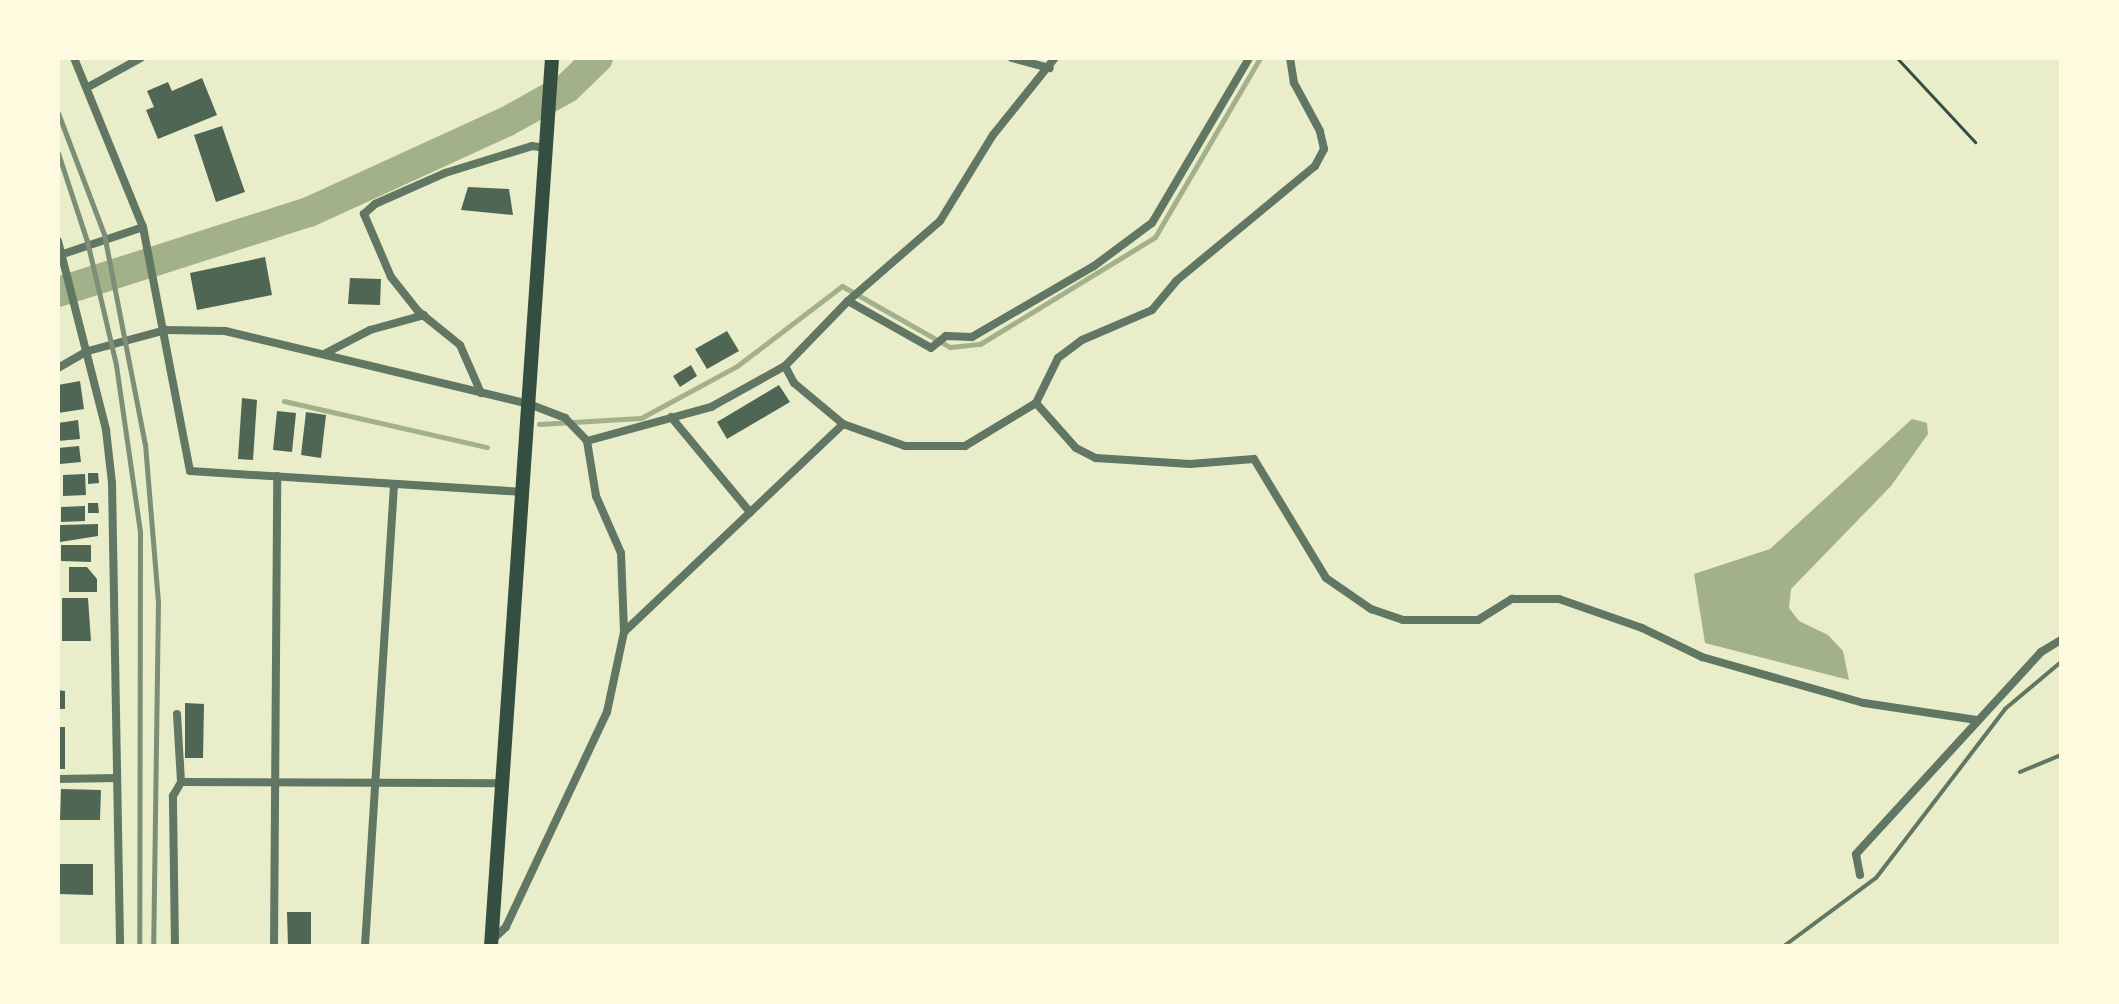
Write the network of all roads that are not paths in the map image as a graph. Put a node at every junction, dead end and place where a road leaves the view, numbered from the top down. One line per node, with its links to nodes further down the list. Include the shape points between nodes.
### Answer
1 (74, 58): 9 (street)
2 (141, 58): 9 (street)
3 (552, 58): 10 (highway)
4 (1012, 58): 8 (street)
5 (1055, 58): 8 (street)
6 (1249, 58): 15 (street, via 1152,223 1130,244 972,337 946,336 931,348)
7 (1290, 58): 23 (street, via 1294,83 1320,131 1324,149 1315,166 1176,281 1152,310 1082,340 1058,358)
8 (1050, 68): 15 (street, via 993,135 940,221)
9 (90, 86): 11 (street)
10 (547, 148): 16 (street, via 532,146 445,173 364,214 391,277); 24 (highway)
11 (143, 227): 13 (street); 17 (street)
12 (58, 241): 13 (street)
13 (63, 254): 14 (street)
14 (61, 268): 18 (street)
15 (848, 301): 20 (street)
16 (424, 315): 19 (street, via 370,330); 22 (street, via 460,345)
17 (166, 330): 18 (street); 19 (street, via 225,331); 28 (street, via 190,471)
18 (88, 351): 21 (street); 39 (street, via 112,483)
19 (326, 353): 22 (street)
20 (785, 366): 25 (street, via 711,407); 26 (street, via 794,383)
21 (58, 368)
22 (481, 393): 24 (street)
23 (1036, 403): 26 (street, via 965,446 905,446); 36 (street, via 1076,448 1096,458 1190,464 1254,459 1326,578 1371,609 1403,620 1478,620 1512,599 1559,599 1642,628 1702,657 1864,703)
24 (529, 404): 27 (street, via 565,418); 30 (highway)
25 (671, 417): 27 (street); 31 (street)
26 (843, 424): 31 (street)
27 (587, 441): 32 (street, via 596,496 621,553)
28 (277, 476): 29 (street); 42 (street)
29 (394, 486): 30 (street); 43 (street)
30 (524, 492): 44 (highway)
31 (750, 512): 32 (street)
32 (624, 632): 46 (street, via 607,712 506,927)
33 (2061, 640): 36 (street, via 2041,652)
34 (2061, 662): 51 (lane, via 2005,709 1876,878)
35 (177, 714): 41 (street)
36 (1977, 720): 45 (street, via 1856,854)
37 (2061, 755): 38 (lane)
38 (2020, 772)
39 (117, 778): 40 (street); 47 (street)
40 (58, 779)
41 (181, 782): 42 (street); 48 (street, via 173,796)
42 (274, 782): 43 (street); 49 (street)
43 (373, 782): 44 (street); 50 (street)
44 (504, 783): 46 (highway)
45 (1860, 875)
46 (492, 943)
47 (120, 946)
48 (175, 946)
49 (274, 946)
50 (365, 946)
51 (1784, 946)

